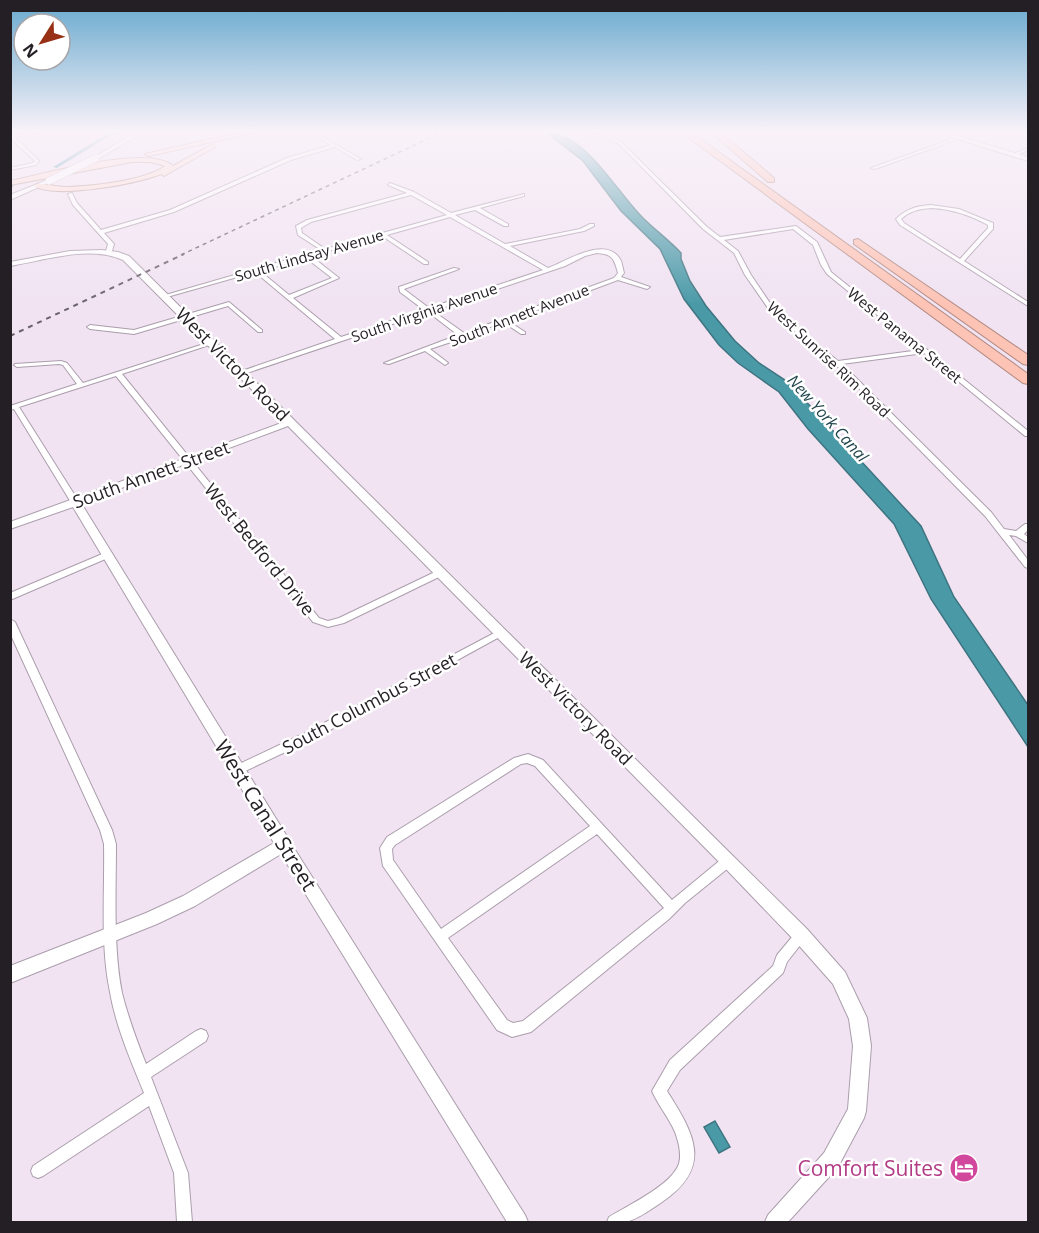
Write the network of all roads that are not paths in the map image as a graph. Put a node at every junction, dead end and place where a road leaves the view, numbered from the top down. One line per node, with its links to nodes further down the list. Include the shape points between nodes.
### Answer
1 (29, 191): 10 (main road)
2 (218, 191): 15 (street, via 172,211)
3 (406, 191): 7 (street)
4 (668, 191): 17 (street, West Sunrise Rim Road)
5 (761, 191): 51 (highway)
6 (783, 191): 44 (highway)
7 (412, 193): 12 (street); 20 (street, via 298,227 300,234)
8 (70, 194): 15 (street)
9 (522, 195): 11 (street, South Lindsay Avenue)
10 (10, 200)
11 (476, 208): 12 (street, South Lindsay Avenue); 13 (street)
12 (450, 215): 16 (street, South Lindsay Avenue); 18 (street)
13 (506, 225)
14 (592, 225): 18 (street)
15 (100, 232): 19 (street, via 111,244)
16 (382, 234): 20 (street, South Lindsay Avenue); 23 (street)
17 (720, 240): 43 (street, West Panama Street, via 794,227 818,249 829,273); 47 (street, West Sunrise Rim Road, via 736,252 772,310)
18 (504, 246): 26 (street)
19 (109, 251): 24 (street); 30 (street, West Victory Road, via 126,258)
20 (325, 251): 21 (street, South Lindsay Avenue)
21 (307, 256): 27 (street, South Lindsay Avenue); 31 (street, via 336,278)
22 (961, 261): 22 (street, via 991,224 935,205 898,219); 32 (street)
23 (426, 263)
24 (10, 264)
25 (456, 269): 33 (street, via 401,288)
26 (547, 270): 28 (street, South Virginia Avenue, via 578,255 604,252 617,259 621,273); 33 (street, South Virginia Avenue)
27 (257, 271): 30 (street, South Lindsay Avenue); 31 (street)
28 (618, 278): 29 (street); 35 (street, South Annett Avenue)
29 (647, 287)
30 (165, 296): 34 (street, West Victory Road)
31 (289, 297): 40 (street)
32 (1029, 304)
33 (429, 310): 39 (street); 40 (street, South Virginia Avenue)
34 (186, 317): 36 (street, via 134,332); 37 (street, via 229,304); 41 (street, West Victory Road)
35 (505, 321): 38 (street); 39 (street, South Annett Avenue)
36 (90, 327)
37 (261, 331)
38 (523, 333)
39 (464, 336): 42 (street, South Annett Avenue)
40 (340, 340): 49 (street, South Virginia Avenue)
41 (212, 343): 49 (street, West Victory Road); 50 (street)
42 (426, 349): 45 (street, South Annett Avenue); 46 (street)
43 (925, 351): 47 (street); 55 (street, West Panama Street)
44 (1029, 362)
45 (387, 363)
46 (445, 363)
47 (837, 363): 60 (street, West Sunrise Rim Road)
48 (16, 365): 52 (street, via 59,362)
49 (241, 373): 54 (street, West Victory Road)
50 (118, 374): 52 (street); 56 (street, West Bedford Drive)
51 (1029, 380)
52 (81, 385): 53 (street)
53 (13, 407): 57 (street, West Canal Street)
54 (291, 422): 56 (street, South Annett Street); 65 (street, West Victory Road)
55 (1029, 434)
56 (189, 460): 57 (street, South Annett Street); 65 (street, West Bedford Drive, via 322,623 341,621)
57 (75, 502): 58 (street, South Annett Street); 63 (street, West Canal Street)
58 (10, 526)
59 (1029, 526): 61 (street)
60 (1005, 532): 61 (street); 64 (street, West Sunrise Rim Road)
61 (1018, 534): 62 (street)
62 (1029, 540)
63 (107, 555): 66 (street); 69 (street, West Canal Street)
64 (1029, 565)
65 (440, 573): 68 (street, West Victory Road)
66 (10, 597)
67 (10, 622): 74 (street, via 106,830 110,844)
68 (500, 633): 69 (street, South Columbus Street, via 313,734); 72 (street, West Victory Road)
69 (237, 770): 71 (street, West Canal Street)
70 (597, 827): 73 (street); 76 (street); 76 (street, via 539,763 528,758 401,835 386,848 387,862)
71 (285, 843): 74 (street, via 189,901); 83 (street, West Canal Street)
72 (728, 861): 73 (street); 75 (street, West Victory Road)
73 (672, 908): 76 (street, via 526,1027 512,1030 501,1025)
74 (111, 933): 77 (street); 79 (street, via 116,993)
75 (801, 935): 84 (street, via 781,958 779,969 675,1065 659,1091 676,1118 687,1148 685,1169 672,1185); 85 (street, West Victory Road, via 839,978 858,1018 862,1046 857,1111 831,1160)
76 (440, 938)
77 (10, 975)
78 (201, 1036): 79 (street)
79 (143, 1074): 80 (street)
80 (152, 1096): 81 (street); 82 (street, via 181,1173)
81 (38, 1171)
82 (185, 1222)
83 (518, 1222)
84 (614, 1222)
85 (775, 1222)

